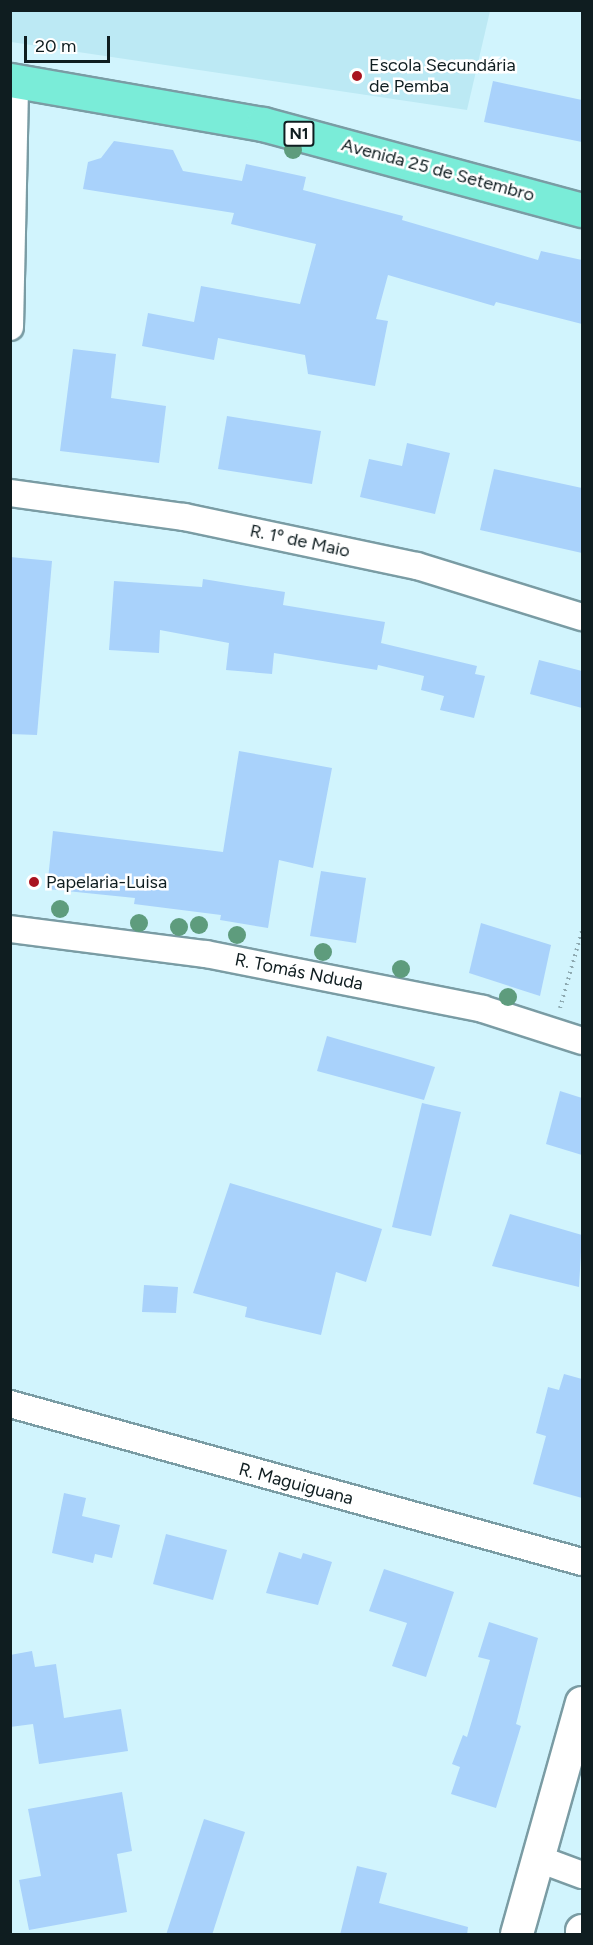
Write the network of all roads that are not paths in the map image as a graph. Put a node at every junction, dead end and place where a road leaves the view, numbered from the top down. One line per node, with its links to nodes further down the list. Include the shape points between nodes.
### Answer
1 (13, 80): 2 (highway, Avenida 25 de Setembro / N1, via 263,124); 3 (street)
2 (582, 210)
3 (10, 327)
4 (10, 493): 5 (street, R. 1º de Maio, via 184,517 417,566)
5 (582, 617)
6 (10, 929): 7 (street, R. Tomás Nduda, via 206,954 483,1009)
7 (582, 1041)
8 (10, 1404): 9 (street, R. Maguiguana)
9 (582, 1562)
10 (582, 1703): 11 (street)
11 (538, 1859): 12 (street); 13 (street)
12 (582, 1875)
13 (518, 1935)

